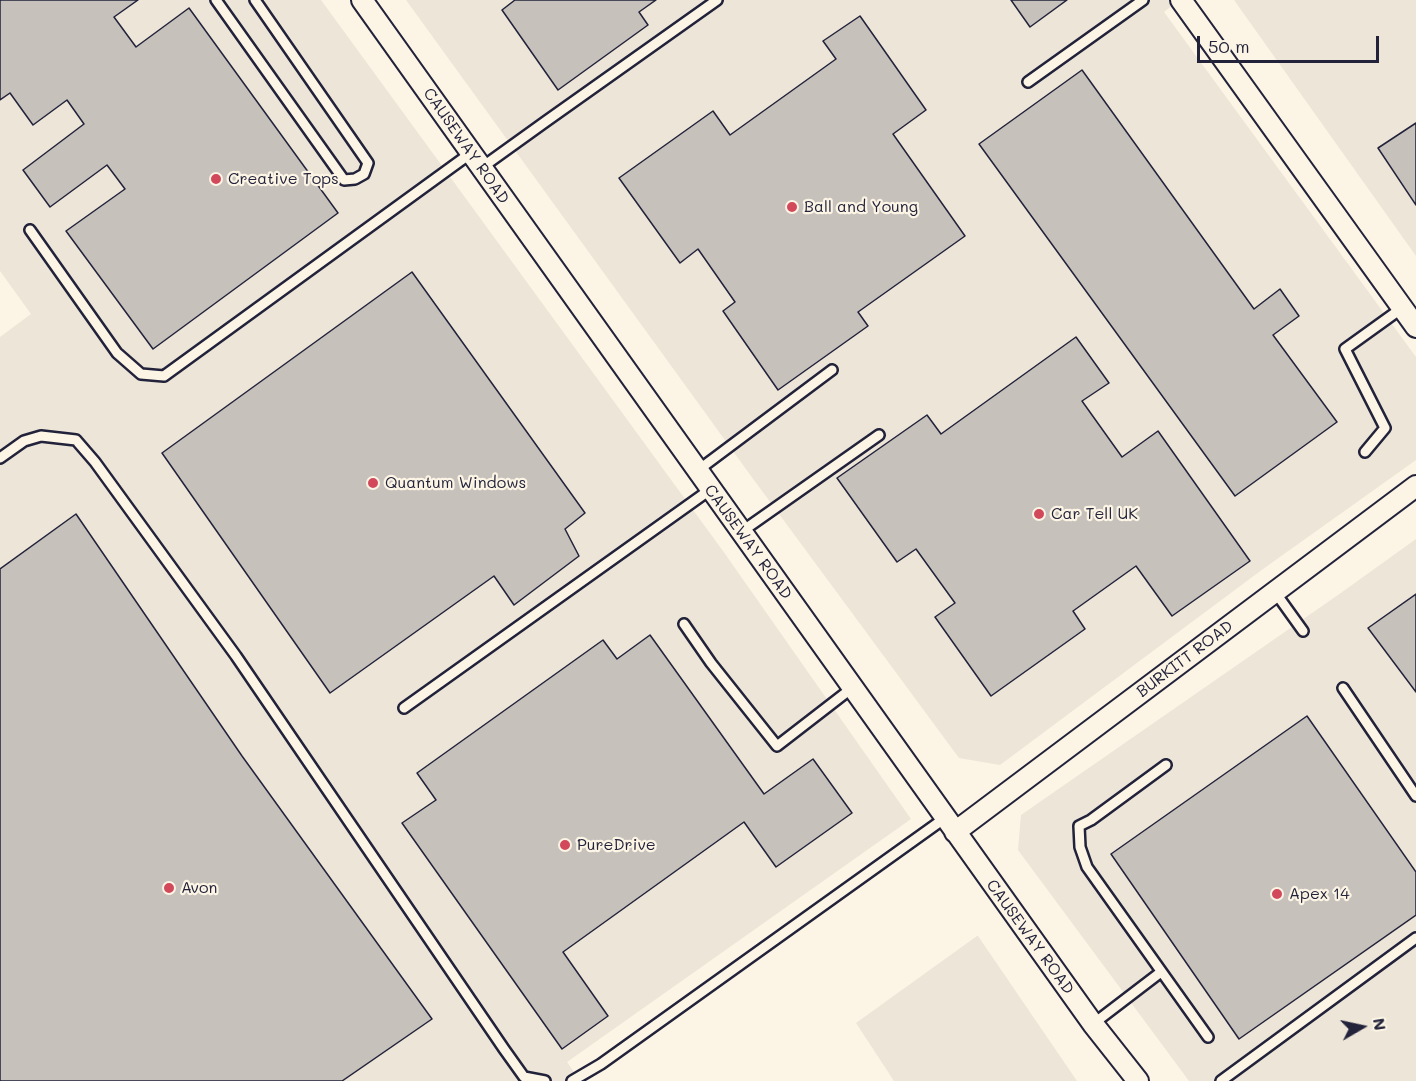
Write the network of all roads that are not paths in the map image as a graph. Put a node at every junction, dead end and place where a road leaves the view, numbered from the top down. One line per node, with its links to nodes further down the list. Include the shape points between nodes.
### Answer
1 (216, 0): 2 (lane, via 344,180 364,174 368,163)
2 (255, 0)
3 (362, 0): 8 (street, CAUSEWAY ROAD)
4 (717, 0): 8 (lane, via 545,122)
5 (1143, 0): 7 (lane)
6 (1181, 0): 10 (street)
7 (1028, 82)
8 (476, 161): 9 (lane, via 164,376 141,374 117,353); 16 (street, CAUSEWAY ROAD)
9 (30, 230)
10 (1402, 308): 11 (street); 14 (lane, via 1345,349 1385,428)
11 (1416, 327)
12 (832, 370): 16 (lane)
13 (879, 435): 19 (lane)
14 (1365, 452)
15 (0, 458): 33 (lane, via 24,441 41,436 76,440 83,447 236,656)
16 (698, 471): 18 (street, CAUSEWAY ROAD)
17 (1416, 486): 20 (street, BURKITT ROAD)
18 (711, 489): 19 (street, CAUSEWAY ROAD); 25 (lane)
19 (741, 532): 23 (street, CAUSEWAY ROAD)
20 (1275, 591): 22 (lane); 28 (street, BURKITT ROAD)
21 (684, 624): 23 (lane, via 777,747)
22 (1303, 631)
23 (852, 688): 28 (street, CAUSEWAY ROAD)
24 (1343, 688): 27 (lane)
25 (404, 708)
26 (1166, 765): 30 (lane, via 1078,826 1087,867)
27 (1416, 796)
28 (950, 825): 31 (street, CAUSEWAY ROAD); 35 (lane)
29 (1416, 938): 37 (lane)
30 (1161, 972): 31 (lane); 32 (lane)
31 (1093, 1024): 36 (street, CAUSEWAY ROAD)
32 (1208, 1037)
33 (521, 1079): 34 (lane)
34 (545, 1081)
35 (572, 1081)
36 (1138, 1081)
37 (1221, 1081)

